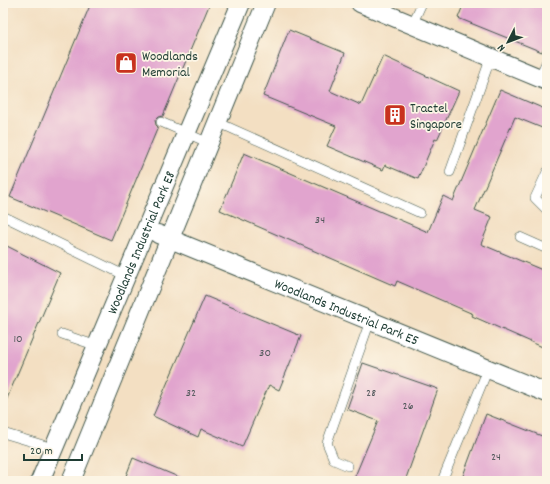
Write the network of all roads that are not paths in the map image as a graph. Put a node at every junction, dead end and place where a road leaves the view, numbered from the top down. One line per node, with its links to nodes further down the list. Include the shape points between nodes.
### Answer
1 (241, 3): 11 (street, Woodlands Industrial Park E8)
2 (266, 3): 10 (street, Woodlands Industrial Park E8)
3 (360, 3): 5 (street)
4 (422, 3): 5 (lane)
5 (412, 25): 6 (street)
6 (491, 57): 8 (street); 13 (lane)
7 (547, 61): 8 (lane)
8 (543, 80)
9 (161, 122): 11 (lane)
10 (217, 122): 12 (street, Woodlands Industrial Park E8); 16 (lane)
11 (186, 133): 12 (lane); 18 (street, Woodlands Industrial Park E8)
12 (209, 142): 20 (street, Woodlands Industrial Park E8)
13 (450, 172)
14 (547, 172): 15 (lane, via 535,198)
15 (547, 210)
16 (420, 213)
17 (3, 216): 22 (lane)
18 (146, 229): 20 (street, Woodlands Industrial Park E5); 22 (street, Woodlands Industrial Park E8)
19 (520, 237): 21 (lane)
20 (169, 238): 23 (street, Woodlands Industrial Park E5); 32 (street, Woodlands Industrial Park E8)
21 (547, 249)
22 (126, 276): 25 (street, Woodlands Industrial Park E8)
23 (370, 321): 26 (street, Woodlands Industrial Park E5); 30 (lane, via 327,443 334,460)
24 (62, 334): 25 (lane)
25 (97, 346): 29 (street, Woodlands Industrial Park E8)
26 (488, 369): 27 (street, Woodlands Industrial Park E5); 33 (lane)
27 (547, 393)
28 (3, 433): 29 (lane)
29 (54, 448): 31 (street, Woodlands Industrial Park E8)
30 (348, 466)
31 (40, 481)
32 (71, 481)
33 (442, 481)

